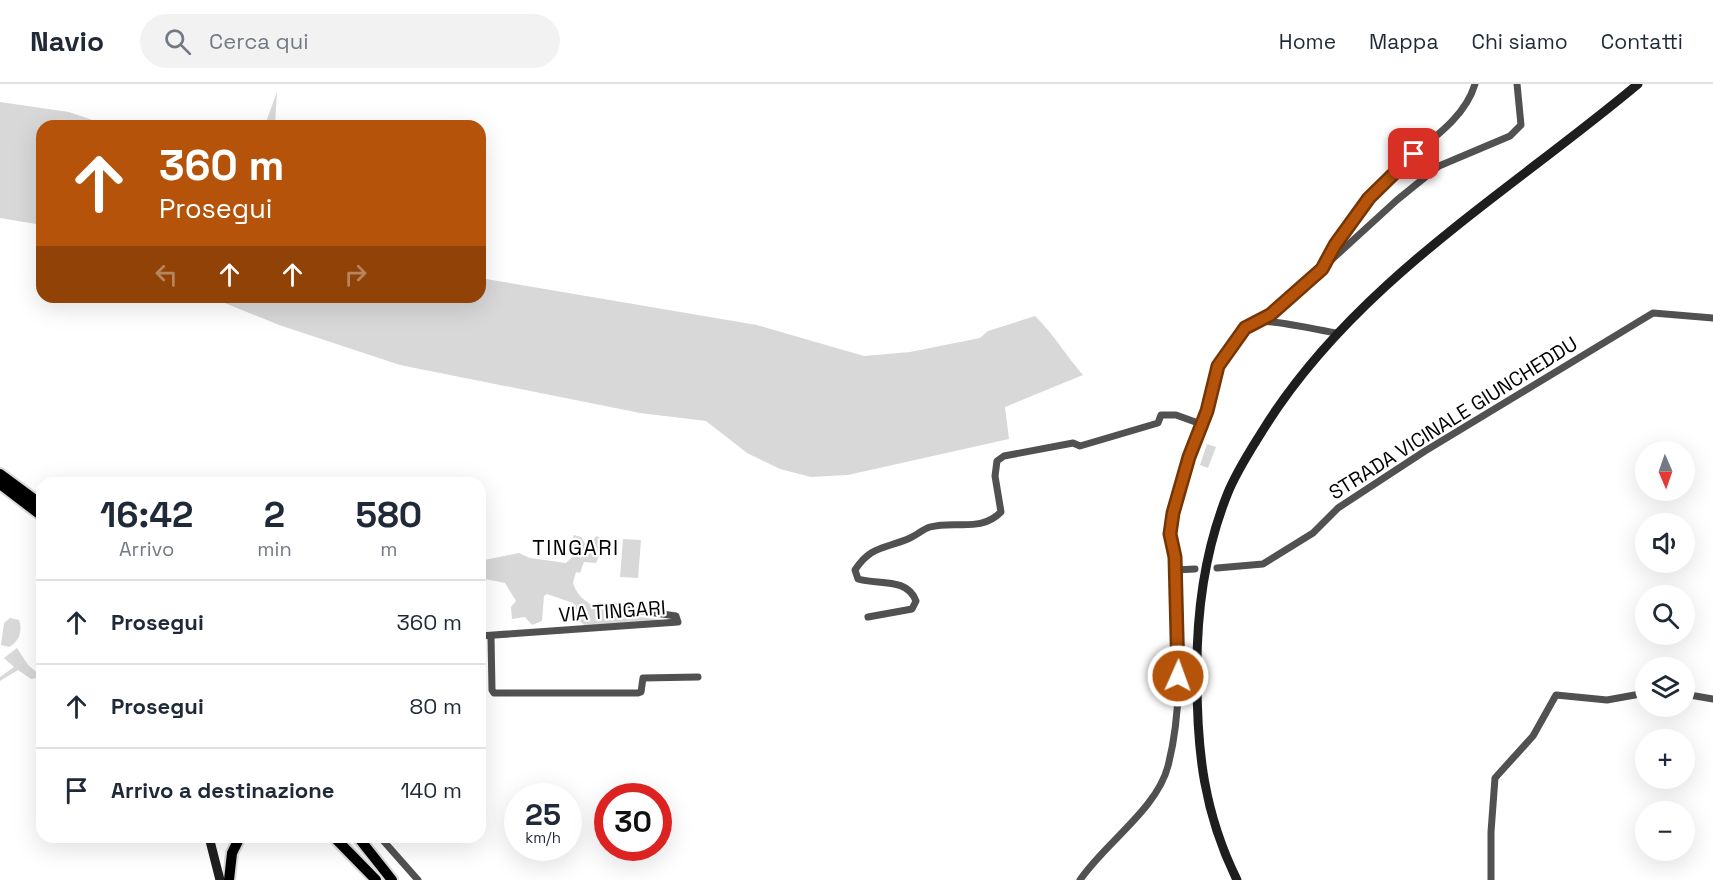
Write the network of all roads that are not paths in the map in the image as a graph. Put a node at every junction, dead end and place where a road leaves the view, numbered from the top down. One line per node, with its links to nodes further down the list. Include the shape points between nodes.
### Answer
1 (1475, 84): 4 (street, via 1459,115 1369,198)
2 (1517, 84): 4 (street, via 1521,125 1510,135 1439,166)
3 (1638, 84): 7 (main road, via 1418,257)
4 (1322, 269): 6 (street)
5 (1713, 318): 13 (street, STRADA VICINALE GIUNCHEDDU, via 1653,313 1425,451 1338,508 1313,533 1263,564)
6 (1259, 321): 7 (street); 8 (street, via 1245,328 1218,366)
7 (1337, 333): 37 (main road, via 1278,405 1246,457 1228,492 1207,567 1197,638 1198,750 1212,815)
8 (1201, 424): 15 (street, via 1173,513 1170,534); 17 (street, via 1176,415 1161,415 1158,423 1080,446 1073,443 1004,456 997,461 995,476 1001,512 992,521 929,527 911,538 870,551 861,560 855,570 858,579 902,585 913,593 916,601 912,609)
9 (0, 474): 11 (highway)
10 (0, 483): 12 (highway)
11 (36, 501)
12 (36, 511)
13 (1217, 568)
14 (1194, 569): 15 (street)
15 (1175, 570): 36 (street, via 1179,656 1168,767 1150,800)
16 (614, 607): 19 (street, VIA TINGARI, via 676,616 678,622)
17 (868, 617)
18 (486, 637): 19 (street, VIA TINGARI)
19 (491, 637): 20 (street, via 494,693 638,693 643,678)
20 (698, 676)
21 (1635, 695): 38 (street, via 1607,700 1556,695 1533,736 1495,778)
22 (1695, 696): 23 (street)
23 (1713, 699)
24 (211, 843): 31 (main road)
25 (237, 843): 32 (highway)
26 (340, 843): 33 (highway)
27 (350, 843): 33 (highway)
28 (363, 843): 34 (highway)
29 (367, 843): 34 (highway)
30 (385, 843): 35 (street)
31 (220, 880)
32 (229, 880)
33 (378, 880)
34 (392, 880)
35 (418, 880)
36 (1080, 880)
37 (1237, 880)
38 (1491, 880)

